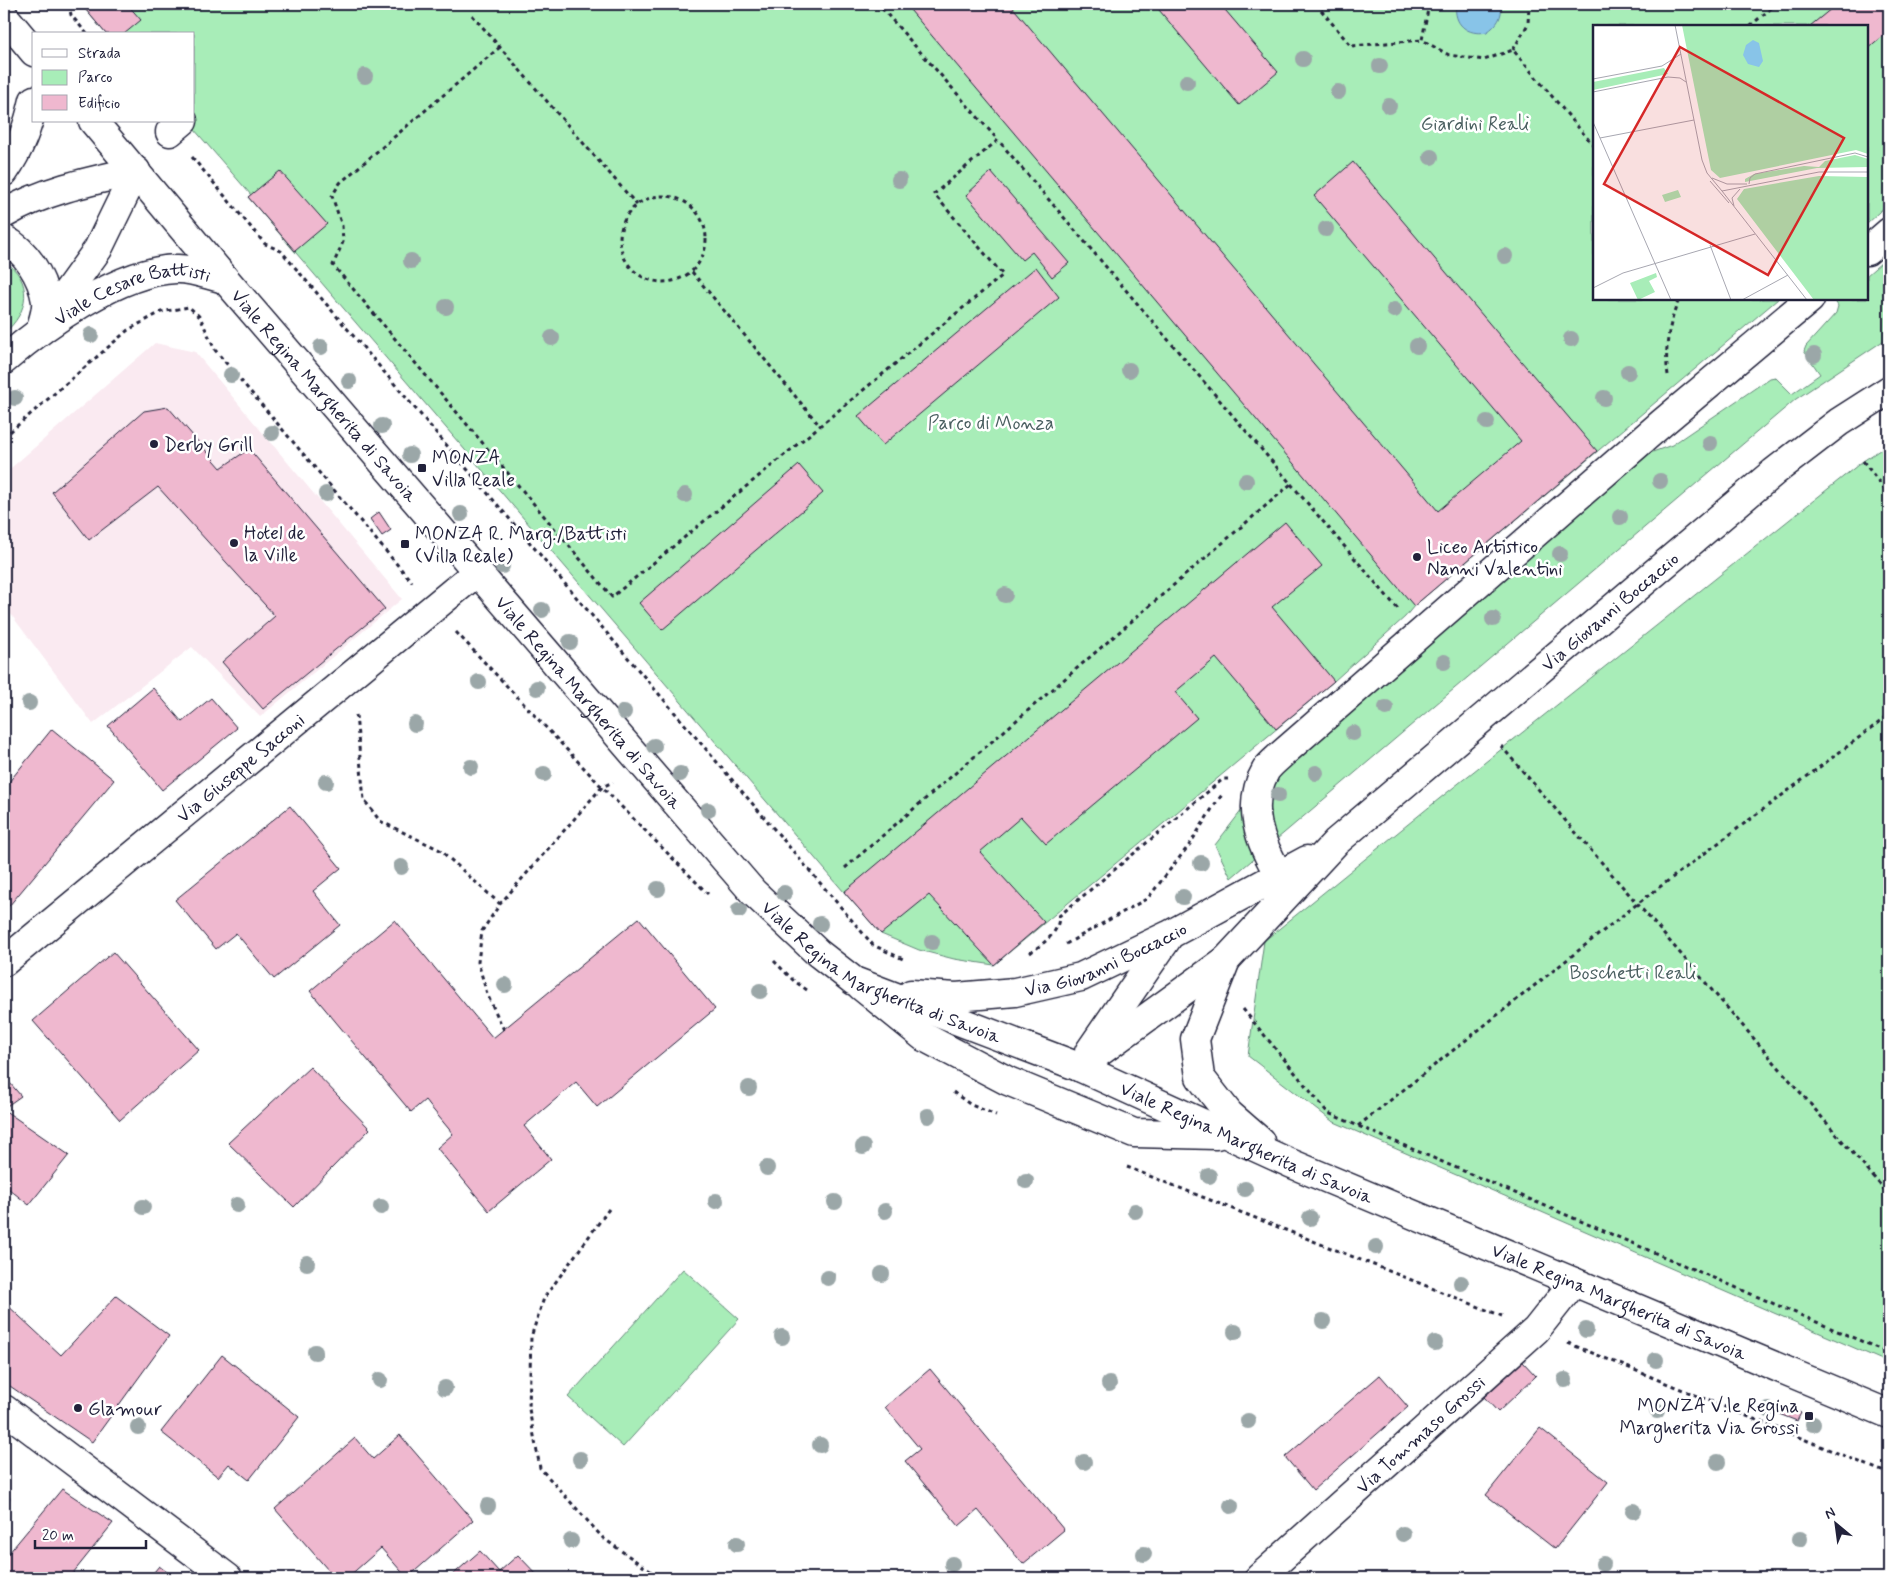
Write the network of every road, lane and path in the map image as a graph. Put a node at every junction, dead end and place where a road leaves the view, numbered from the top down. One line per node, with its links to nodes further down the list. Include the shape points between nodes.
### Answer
1 (69, 4): 10 (path, via 71,15)
2 (878, 4): 18 (path)
3 (1316, 4): 11 (path, via 1352,46)
4 (1429, 4): 11 (path)
5 (1529, 4): 14 (path, via 1528,24)
6 (1776, 4): 9 (path)
7 (472, 15): 12 (path)
8 (4, 16): 13 (main road)
9 (1751, 25)
10 (85, 32)
11 (1422, 40): 14 (path, via 1449,55 1484,60)
12 (500, 47): 22 (path); 36 (path, via 340,183 332,196 342,226 343,242 333,265 612,598)
13 (32, 50)
14 (1513, 50): 19 (path)
15 (32, 110): 21 (main road, via 28,129)
16 (94, 122): 20 (main road, Viale Regina Margherita di Savoia)
17 (177, 127): 58 (path, via 265,244 288,258 873,945)
18 (998, 140): 36 (path, via 934,194 1003,275); 39 (path)
19 (1593, 145)
20 (136, 171): 23 (main road, via 66,186); 28 (main road, Viale Regina Margherita di Savoia); 32 (main road, Viale Cesare Battisti, via 98,249)
21 (4, 172)
22 (636, 205): 27 (path, via 664,195 679,198 692,206 702,218 707,246 702,261); 27 (path, via 621,228 620,242 630,267 653,282 680,280)
23 (4, 214)
24 (1889, 232): 26 (main road)
25 (4, 239): 32 (main road, Viale Cesare Battisti, via 21,251 41,284 46,303)
26 (1868, 250)
27 (692, 272): 36 (path)
28 (225, 279): 32 (main road, Viale Cesare Battisti, via 178,269 147,272 116,285); 41 (main road, Viale Regina Margherita di Savoia)
29 (1679, 300): 35 (path, via 1665,358 1671,381)
30 (1809, 300): 35 (main road)
31 (188, 307): 37 (path, via 161,312 128,330)
32 (41, 328): 33 (main road, Viale Cesare Battisti)
33 (4, 360)
34 (1889, 390): 45 (main road, Via Giovanni Boccaccio, via 1839,422 1774,472)
35 (1686, 403): 42 (main road)
36 (820, 426)
37 (4, 437)
38 (1863, 461): 40 (path)
39 (1291, 484): 42 (path); 50 (path)
40 (1889, 495)
41 (477, 572): 43 (main road, Via Giuseppe Sacconi); 46 (main road, Viale Regina Margherita di Savoia)
42 (1419, 634): 47 (main road)
43 (351, 677): 52 (path, via 364,800 380,821 440,850); 59 (main road, Via Giuseppe Sacconi)
44 (1889, 715): 53 (path)
45 (1479, 721): 49 (main road, Via Giovanni Boccaccio); 53 (path)
46 (644, 768): 52 (path, via 602,787); 60 (main road, Viale Regina Margherita di Savoia, via 753,892 818,953)
47 (1266, 770): 48 (path, via 1253,771); 51 (main road, via 1254,815 1268,857)
48 (1237, 779): 55 (path, via 1215,804 1190,844 1148,898); 56 (path, via 1223,779 1066,910 1059,916 1056,932)
49 (1336, 842): 51 (main road, Via Giovanni Boccaccio); 57 (main road, Via Giovanni Boccaccio)
50 (845, 868)
51 (1280, 876): 54 (main road, Via Giovanni Boccaccio)
52 (500, 904): 62 (path, via 482,931 478,962 487,994)
53 (1638, 904): 64 (path); 67 (path)
54 (1169, 935): 60 (main road, Via Giovanni Boccaccio, via 1081,976 1015,992 918,996); 63 (main road)
55 (1061, 947)
56 (1028, 954)
57 (1226, 960): 63 (main road, Via Giovanni Boccaccio); 66 (main road, Via Giovanni Boccaccio, via 1195,1039 1200,1077 1229,1114)
58 (908, 961)
59 (4, 962)
60 (854, 981): 63 (main road, Viale Regina Margherita di Savoia); 65 (main road, via 924,1037 1008,1080 1134,1133)
61 (1241, 1007): 64 (path, via 1328,1113)
62 (504, 1030)
63 (1079, 1067): 65 (main road, Viale Regina Margherita di Savoia)
64 (1358, 1126): 70 (path)
65 (1228, 1136): 66 (main road, Viale Regina Margherita di Savoia)
66 (1280, 1158): 69 (main road, Viale Regina Margherita di Savoia)
67 (1889, 1195)
68 (609, 1209): 74 (path, via 544,1298 532,1337 529,1409 540,1468 603,1538)
69 (1574, 1282): 72 (main road, Viale Regina Margherita di Savoia); 75 (main road, Via Tommaso Grossi, via 1536,1330)
70 (1889, 1353)
71 (4, 1409): 73 (main road)
72 (1889, 1414)
73 (228, 1578)
74 (660, 1578)
75 (1259, 1578)

